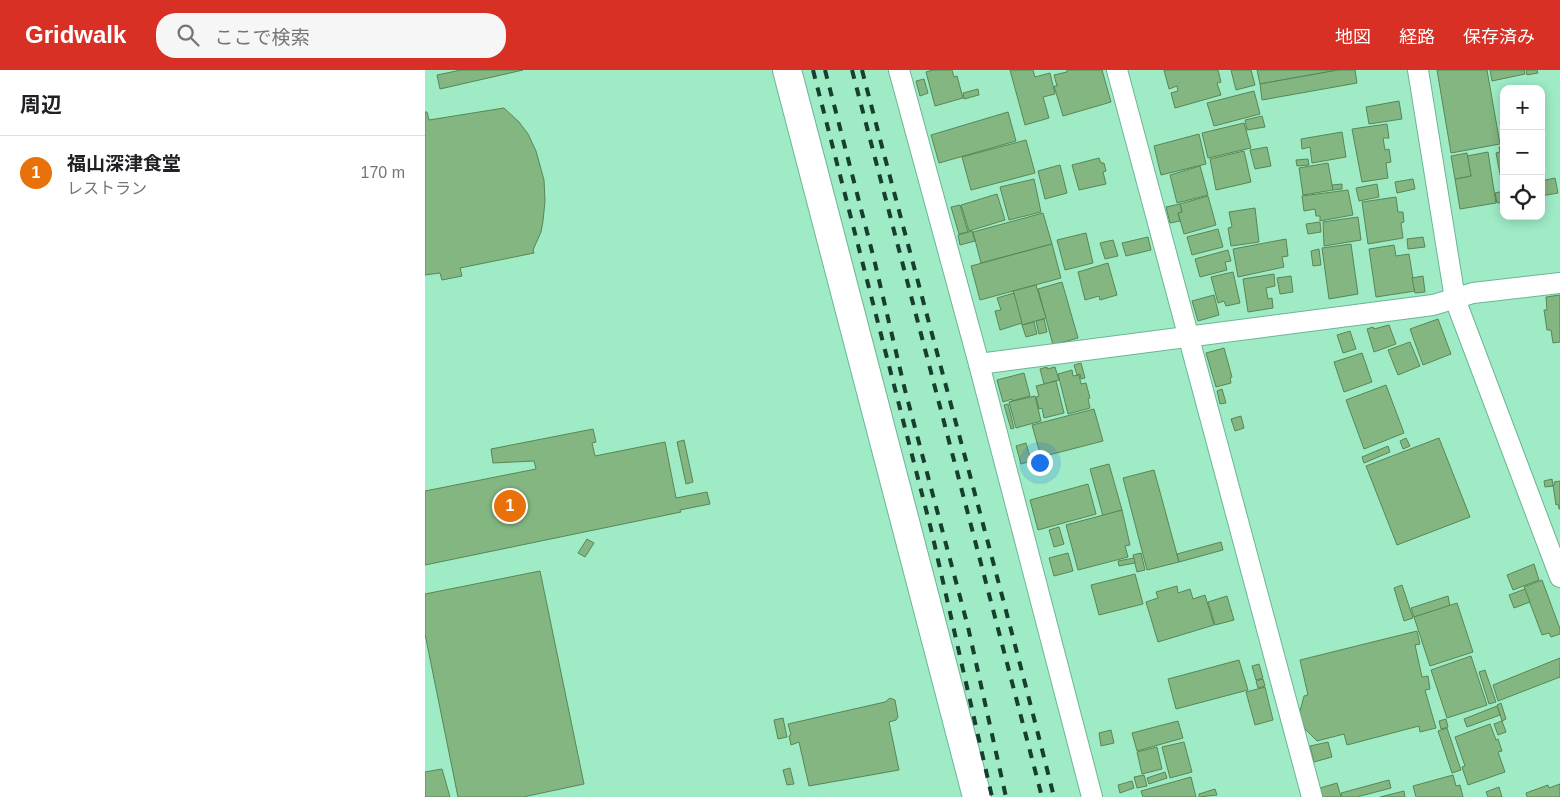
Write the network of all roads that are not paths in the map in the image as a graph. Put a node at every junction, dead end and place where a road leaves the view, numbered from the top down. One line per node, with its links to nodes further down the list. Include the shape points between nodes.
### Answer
1 (787, 70): 10 (street)
2 (899, 70): 8 (street)
3 (1117, 70): 7 (street)
4 (1418, 70): 6 (street)
5 (1560, 283): 6 (street, via 1473,293)
6 (1455, 299): 7 (street, via 1433,305); 9 (street)
7 (1189, 338): 8 (street); 12 (street)
8 (979, 364): 11 (street)
9 (1560, 577)
10 (977, 797)
11 (1092, 797)
12 (1312, 797)

